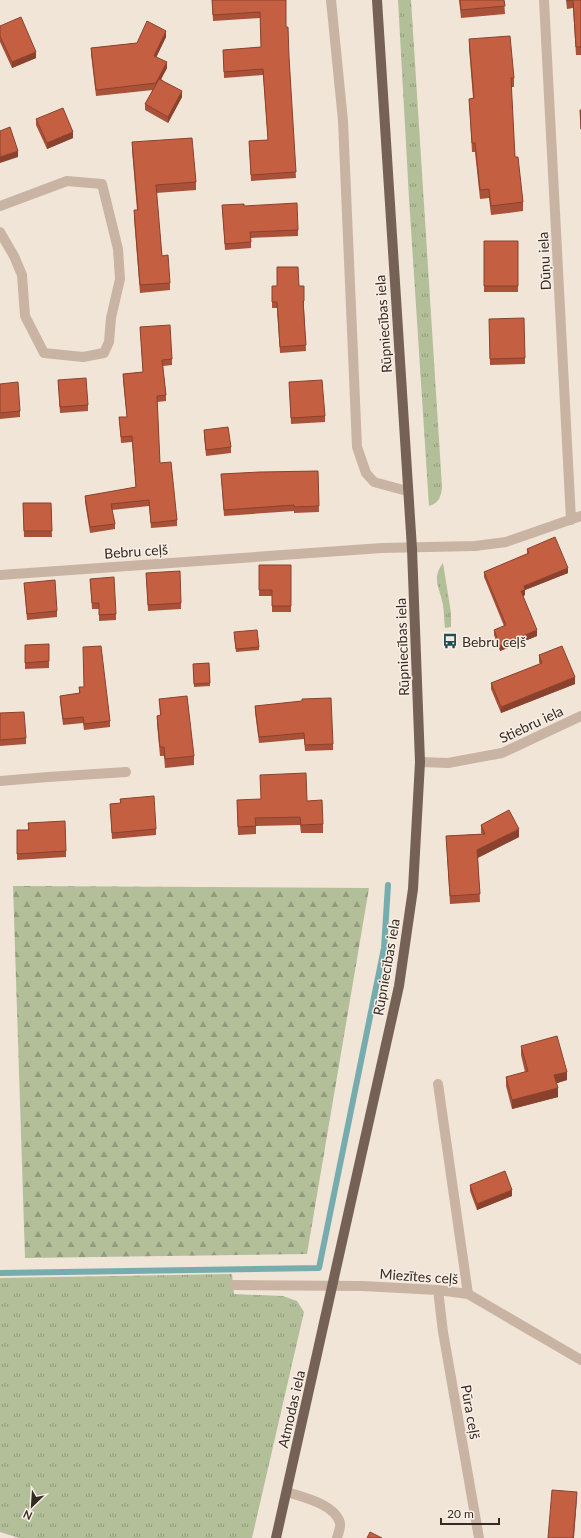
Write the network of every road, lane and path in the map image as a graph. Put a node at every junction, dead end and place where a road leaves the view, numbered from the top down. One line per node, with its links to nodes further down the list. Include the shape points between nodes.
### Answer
1 (331, 0): 6 (street, via 343,120 357,447 366,473 374,482)
2 (377, 0): 6 (main road, Rūpniecības iela)
3 (544, 0): 7 (street, Dūņu iela)
4 (0, 206): 5 (street, via 67,181 102,184 118,249 120,279 111,318 109,342 104,354 83,356 44,353 25,316 22,275)
5 (0, 232)
6 (407, 491): 8 (main road, Rūpniecības iela)
7 (576, 518): 8 (street, Bebru ceļš, via 506,542 475,546)
8 (412, 548): 9 (street, Bebru ceļš); 11 (main road, Rūpniecības iela)
9 (0, 575)
10 (581, 716): 11 (street, Stiebru iela, via 502,753 448,763)
11 (420, 762): 16 (main road, Rūpniecības iela, via 413,889 399,986)
12 (126, 772): 13 (street)
13 (0, 781)
14 (438, 1084): 18 (street)
15 (234, 1285): 16 (street, Miezītes ceļš)
16 (333, 1286): 17 (street, Miezītes ceļš); 20 (main road, Atmodas iela)
17 (438, 1290): 18 (street, Miezītes ceļš); 23 (street, Pūra ceļš)
18 (468, 1294): 19 (street, Miezītes ceļš)
19 (581, 1360)
20 (287, 1492): 21 (main road, Atmodas iela); 22 (street, via 314,1500 336,1514 340,1524)
21 (276, 1538)
22 (337, 1538)
23 (479, 1538)

